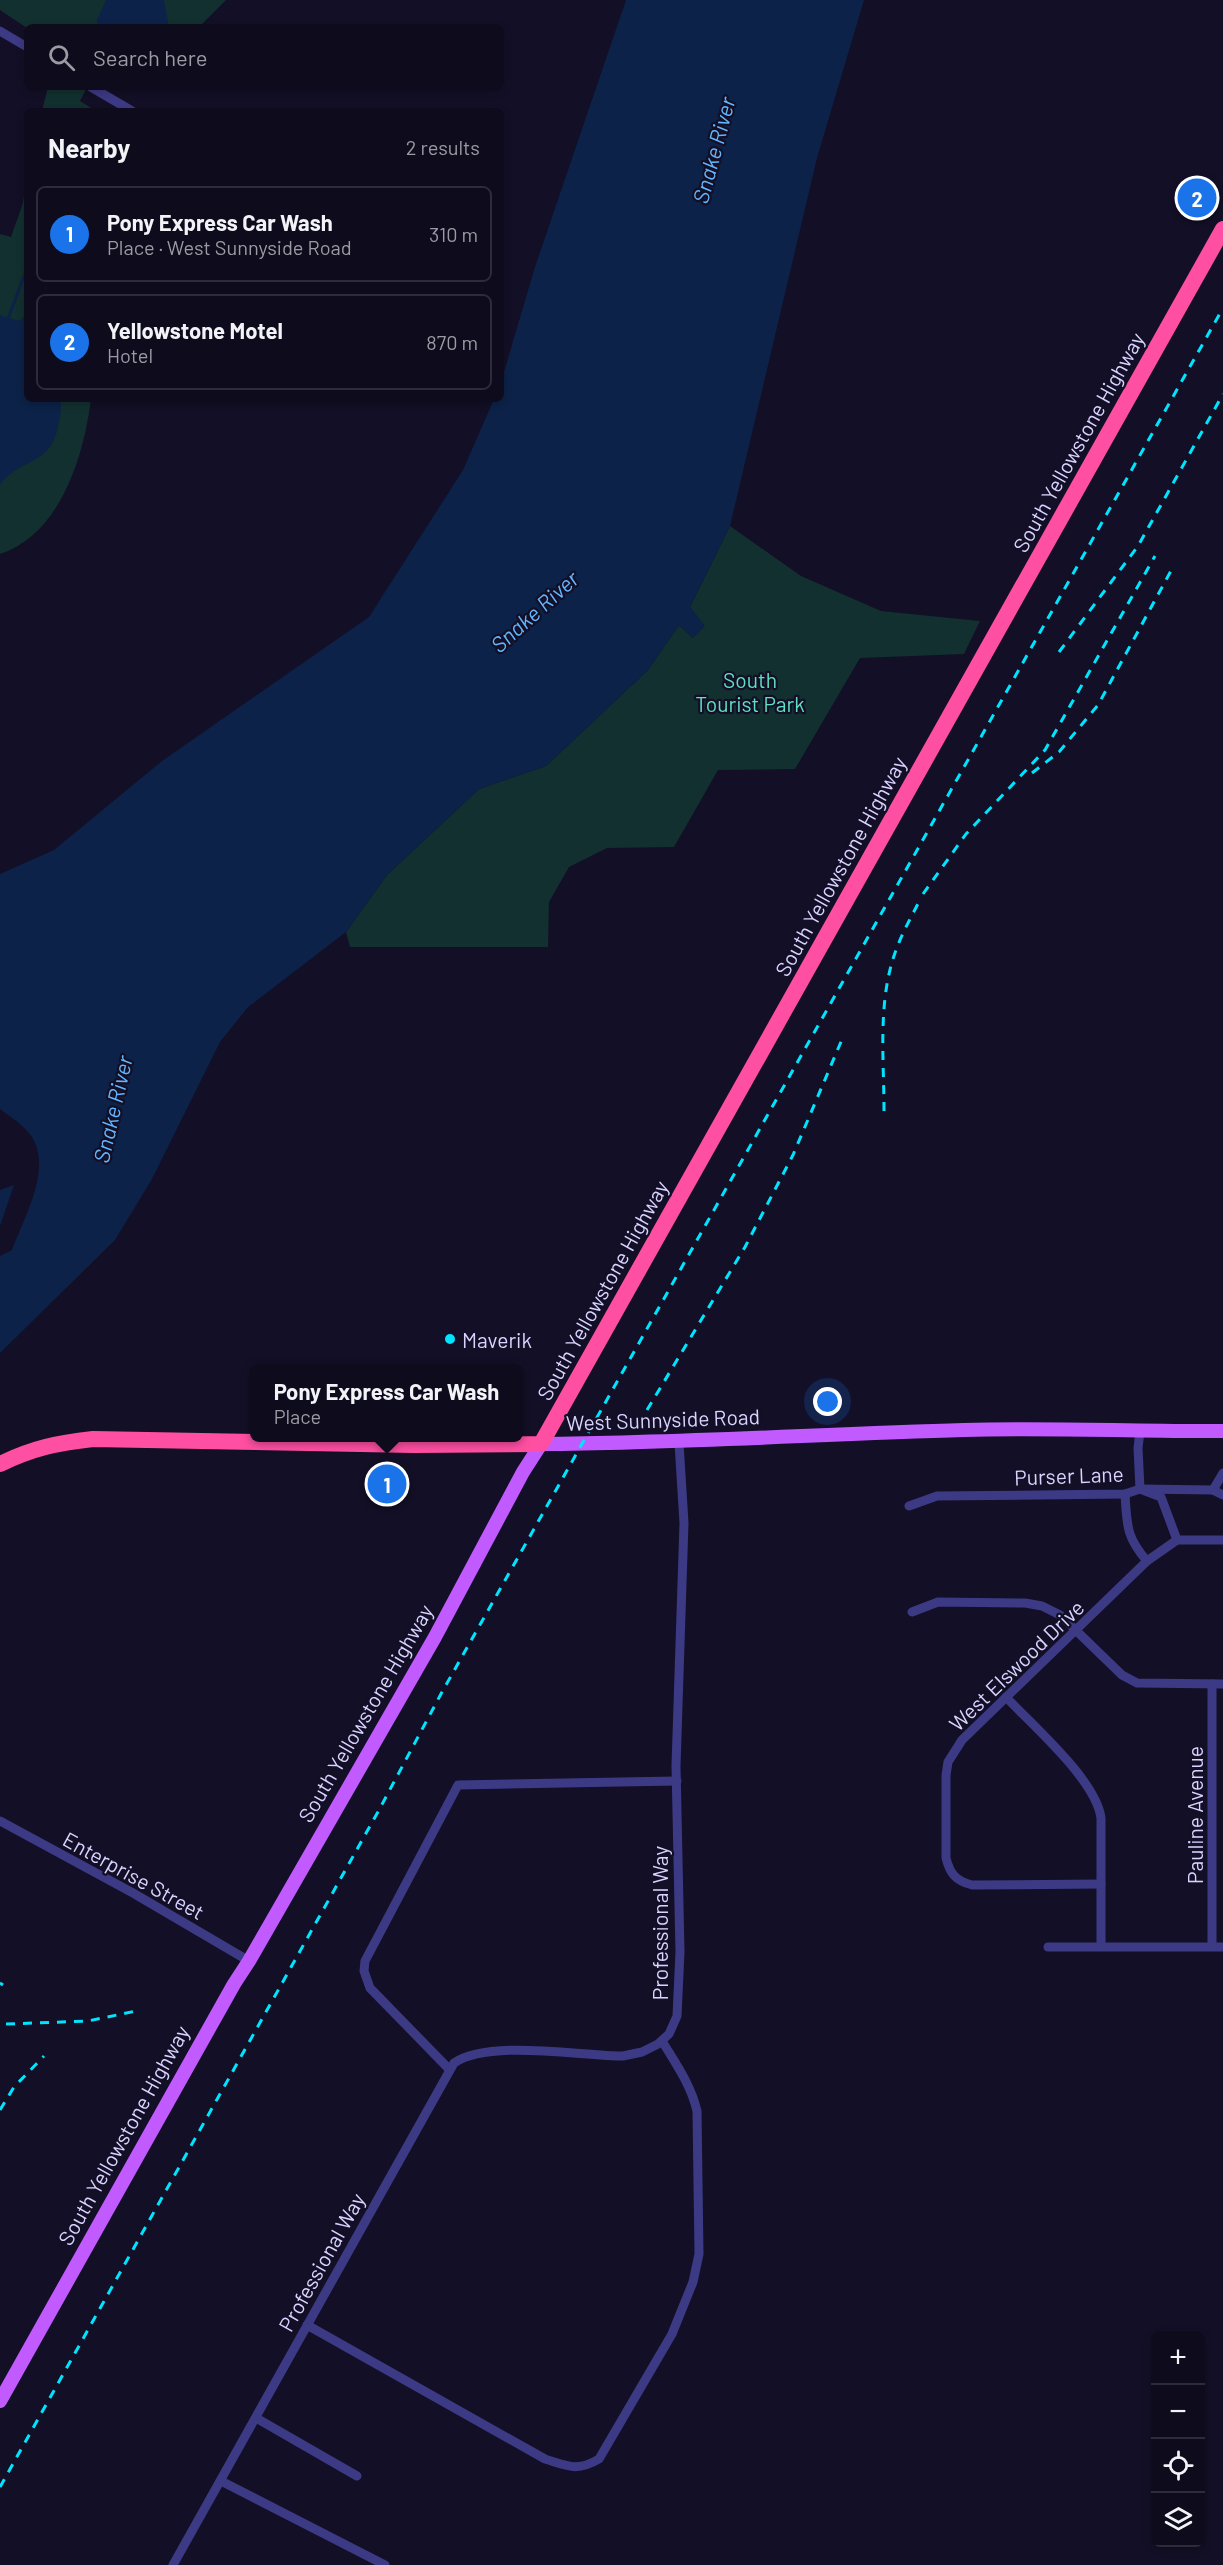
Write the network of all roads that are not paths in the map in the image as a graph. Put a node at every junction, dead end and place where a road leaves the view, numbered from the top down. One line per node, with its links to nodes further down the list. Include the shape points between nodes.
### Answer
1 (0, 31): 2 (street)
2 (24, 45)
3 (97, 90): 4 (street)
4 (127, 108)
5 (1223, 230): 11 (highway, South Yellowstone Highway)
6 (1140, 1431): 7 (main road, West Sunnyside Road); 10 (main road, West Sunnyside Road, via 965,1430); 14 (street)
7 (1223, 1431)
8 (250, 1442): 12 (highway, West Sunnyside Road, via 93,1439 28,1450)
9 (262, 1442): 11 (highway, West Sunnyside Road)
10 (679, 1443): 11 (main road, West Sunnyside Road); 27 (street, Professional Way, via 684,1523)
11 (541, 1444): 34 (main road, South Yellowstone Highway)
12 (0, 1464)
13 (1223, 1473): 15 (street)
14 (1140, 1489): 15 (street, Purser Lane); 16 (street, Purser Lane); 19 (street, via 1161,1497)
15 (1213, 1490): 17 (street)
16 (1125, 1494): 18 (street, Purser Lane, via 937,1496); 21 (street, via 1126,1524 1133,1545)
17 (1223, 1495)
18 (909, 1506)
19 (1178, 1540): 20 (street); 21 (street, West Elswood Drive)
20 (1223, 1540)
21 (1147, 1561): 23 (street, West Elswood Drive)
22 (912, 1612): 23 (street, via 938,1602 1025,1603 1060,1615)
23 (1076, 1632): 24 (street, via 1122,1675 1137,1683); 26 (street, West Elswood Drive)
24 (1212, 1684): 25 (street); 31 (street, Pauline Avenue)
25 (1223, 1684)
26 (1006, 1697): 29 (street, via 1085,1781 1100,1804); 29 (street, West Elswood Drive, via 962,1740 948,1762 946,1858 950,1871 959,1881 972,1885)
27 (677, 1781): 35 (street, Professional Way, via 677,2016); 36 (street, via 458,1785 365,1962 364,1971 370,1988)
28 (0, 1821): 34 (street, Enterprise Street)
29 (1101, 1884): 30 (street)
30 (1101, 1946): 31 (street); 32 (street)
31 (1212, 1946): 33 (street)
32 (1048, 1947)
33 (1223, 1947)
34 (249, 1962): 38 (main road, South Yellowstone Highway)
35 (662, 2041): 36 (street, via 642,2052 623,2056 488,2051 463,2057); 37 (street, via 681,2071 697,2111 699,2254 693,2282 672,2334 599,2459 586,2467 545,2459)
36 (449, 2069): 37 (street, Professional Way)
37 (307, 2325): 39 (street, Professional Way)
38 (0, 2401)
39 (256, 2418): 40 (street); 41 (street, Professional Way)
40 (357, 2476)
41 (221, 2481): 42 (street, Professional Way); 43 (street)
42 (173, 2565)
43 (385, 2565)

